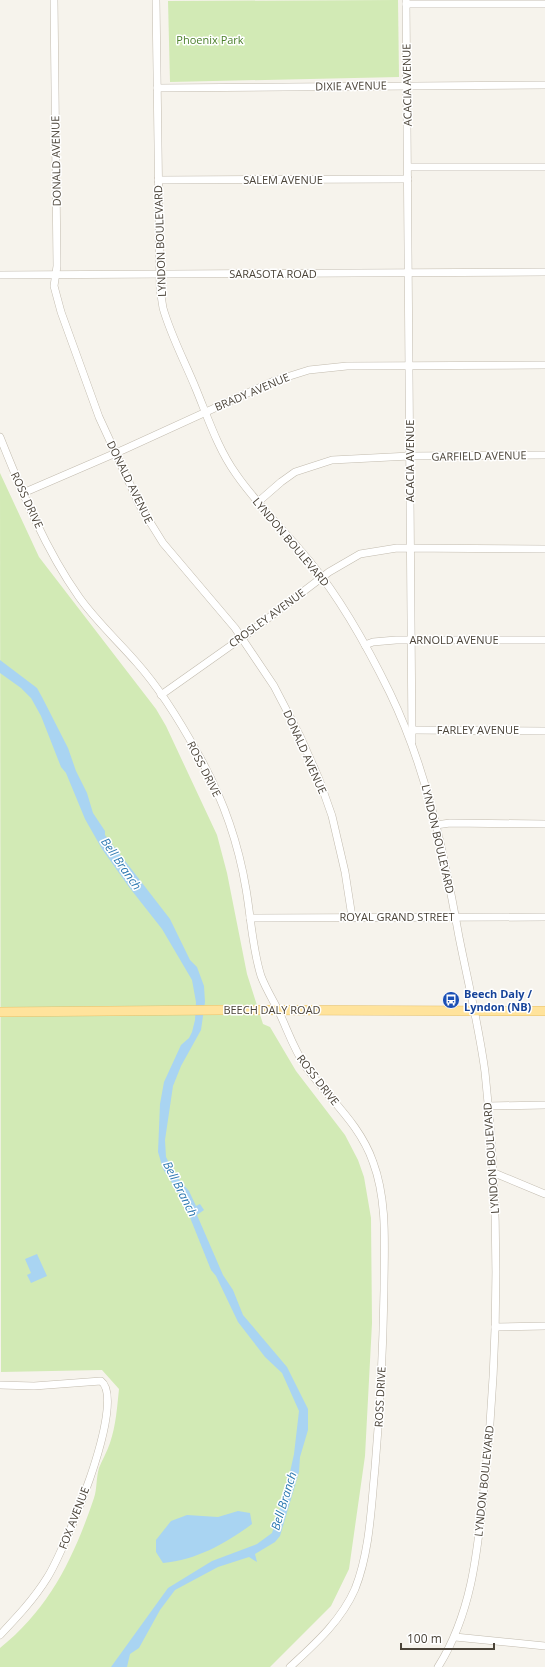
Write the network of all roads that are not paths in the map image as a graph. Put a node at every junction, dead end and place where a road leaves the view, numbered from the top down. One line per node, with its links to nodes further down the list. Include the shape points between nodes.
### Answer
1 (54, 0): 15 (street, DONALD AVENUE, via 57,266)
2 (156, 0): 7 (street, LYNDON BOULEVARD)
3 (406, 2): 4 (street); 6 (street, ACACIA AVENUE)
4 (545, 4)
5 (545, 85): 6 (street, DIXIE AVENUE)
6 (408, 86): 7 (street, DIXIE AVENUE); 8 (street, ACACIA AVENUE)
7 (157, 88): 11 (street, LYNDON BOULEVARD)
8 (408, 167): 9 (street); 10 (street, ACACIA AVENUE)
9 (545, 167)
10 (408, 179): 11 (street, SALEM AVENUE); 14 (street, ACACIA AVENUE)
11 (158, 180): 13 (street, LYNDON BOULEVARD)
12 (545, 272): 14 (street, SARASOTA ROAD)
13 (160, 273): 14 (street, SARASOTA ROAD); 15 (street, SARASOTA ROAD); 19 (street, LYNDON BOULEVARD, via 165,316)
14 (410, 273): 17 (street, ACACIA AVENUE)
15 (55, 274): 16 (street, SARASOTA ROAD); 21 (street, DONALD AVENUE, via 54,286 61,312)
16 (0, 275)
17 (410, 365): 18 (street, BRADY AVENUE); 19 (street, BRADY AVENUE, via 347,366 309,370 274,381); 23 (street, ACACIA AVENUE)
18 (545, 365)
19 (205, 412): 21 (street, BRADY AVENUE); 25 (street, LYNDON BOULEVARD, via 228,463)
20 (0, 437): 24 (street, ROSS DRIVE)
21 (115, 452): 24 (street, BRADY AVENUE); 29 (street, DONALD AVENUE, via 140,506 155,531)
22 (545, 455): 23 (street, GARFIELD AVENUE)
23 (410, 456): 25 (street, GARFIELD AVENUE, via 347,458 317,464 289,476); 26 (street, ACACIA AVENUE)
24 (23, 492): 33 (street, ROSS DRIVE, via 51,551 78,595 100,624 140,666)
25 (258, 502): 28 (street, LYNDON BOULEVARD)
26 (410, 548): 27 (street, CROSLEY AVENUE); 28 (street, CROSLEY AVENUE, via 383,549 360,554); 30 (street, ACACIA AVENUE)
27 (545, 549)
28 (322, 577): 29 (street, CROSLEY AVENUE); 32 (street, LYNDON BOULEVARD)
29 (241, 637): 33 (street, CROSLEY AVENUE); 39 (street, DONALD AVENUE, via 269,677 288,711 319,779 332,816)
30 (411, 640): 31 (street, ARNOLD AVENUE); 32 (street, ARNOLD AVENUE, via 386,640); 34 (street, ACACIA AVENUE)
31 (545, 640)
32 (365, 645): 36 (street, LYNDON BOULEVARD)
33 (161, 695): 42 (street, ROSS DRIVE, via 199,755 228,818 239,853)
34 (412, 730): 35 (street, FARLEY AVENUE); 36 (street, ACACIA AVENUE)
35 (545, 731)
36 (412, 744): 38 (street, LYNDON BOULEVARD)
37 (545, 824): 38 (street)
38 (436, 825): 40 (street, LYNDON BOULEVARD)
39 (352, 917): 40 (street, ROYAL GRAND STREET); 42 (street, ROYAL GRAND STREET)
40 (456, 917): 41 (street, ROYAL GRAND STREET); 44 (street, LYNDON BOULEVARD)
41 (545, 917)
42 (250, 918): 43 (street, ROSS DRIVE, via 259,970 269,997)
43 (278, 1010): 44 (main road, BEECH DALY ROAD); 46 (main road, BEECH DALY ROAD); 57 (street, ROSS DRIVE, via 299,1056 353,1125 369,1151 381,1194 384,1250 382,1376 370,1523 364,1561 351,1597 340,1616)
44 (474, 1011): 45 (main road, BEECH DALY ROAD); 48 (street, LYNDON BOULEVARD)
45 (545, 1011)
46 (0, 1012)
47 (545, 1105): 48 (street)
48 (488, 1106): 49 (street, LYNDON BOULEVARD)
49 (492, 1172): 50 (street); 52 (street, LYNDON BOULEVARD, via 495,1246)
50 (545, 1194)
51 (545, 1326): 52 (street)
52 (494, 1327): 55 (street, LYNDON BOULEVARD, via 490,1425 481,1515 471,1584)
53 (0, 1385): 54 (street, FOX AVENUE, via 34,1386 98,1381 105,1384 107,1391 107,1413 100,1448 67,1539 40,1588)
54 (0, 1635)
55 (455, 1637): 56 (street); 58 (street, LYNDON BOULEVARD)
56 (545, 1646)
57 (290, 1667)
58 (438, 1667)

